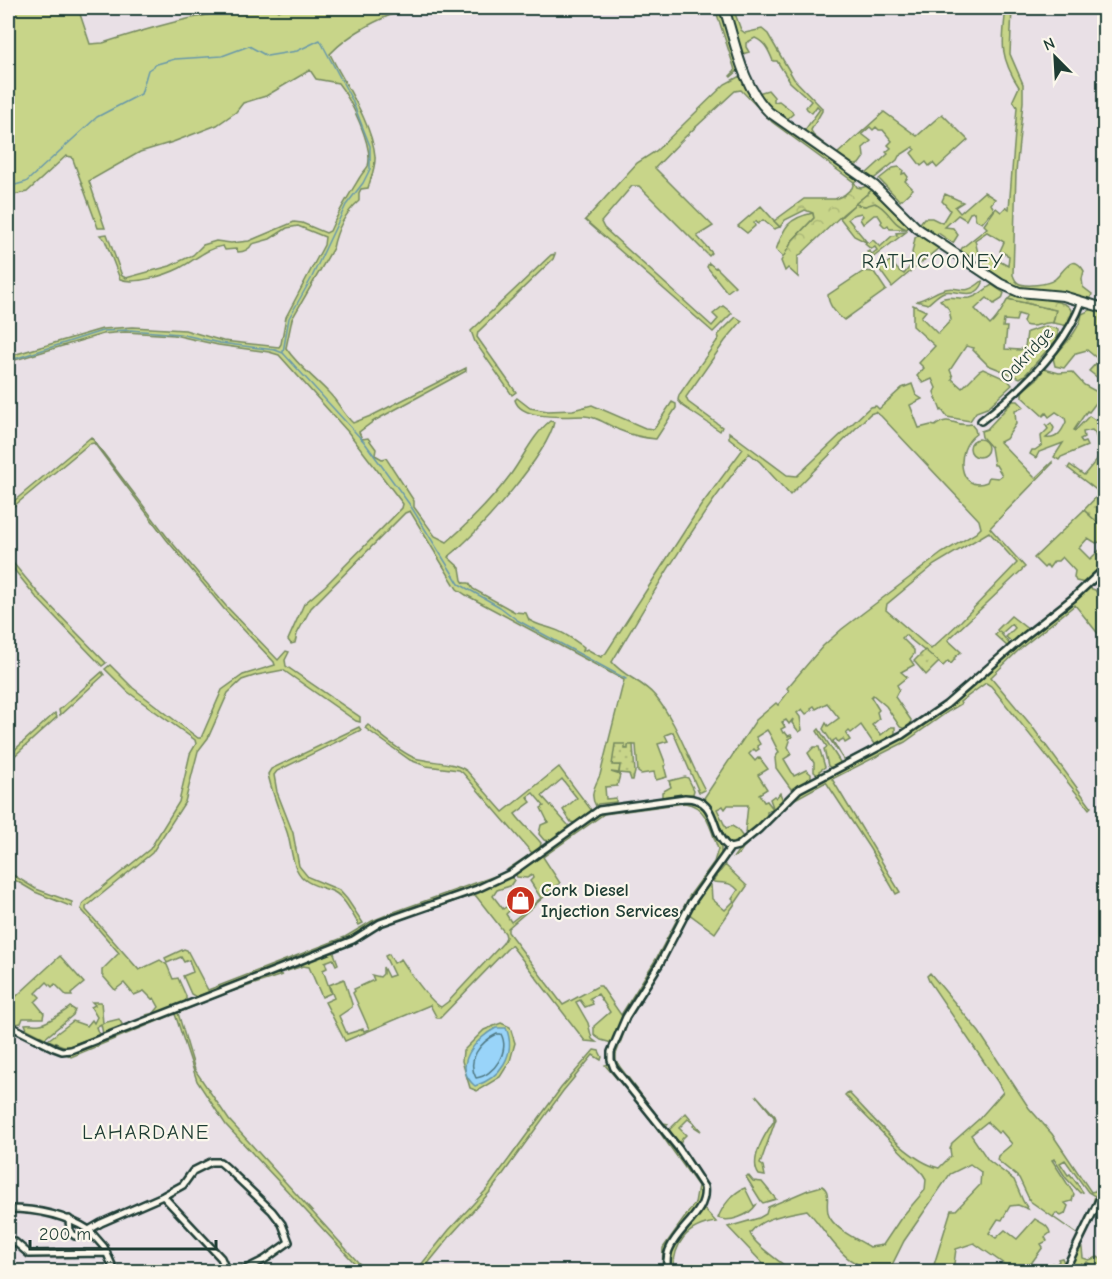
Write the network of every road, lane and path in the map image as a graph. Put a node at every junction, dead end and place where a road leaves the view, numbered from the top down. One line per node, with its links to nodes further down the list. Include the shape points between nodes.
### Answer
1 (724, 8): 2 (street, via 748,82 770,112 871,183 917,228 991,278 1019,292)
2 (1082, 301): 3 (street); 4 (street, Oakridge, via 1057,348)
3 (1104, 308)
4 (981, 421)
5 (1104, 569): 6 (street, via 946,705 902,735 799,789 759,829 738,846)
6 (729, 848): 7 (street, via 705,804 696,799 603,808 511,873 490,883 388,920 353,940 71,1050 54,1048); 18 (street, via 691,903 626,1017 611,1056 614,1068 704,1187 701,1205 668,1250)
7 (8, 1025)
8 (1104, 1190): 19 (street)
9 (163, 1197): 12 (street); 16 (street, via 221,1258); 17 (street, via 183,1185 193,1171 220,1162 272,1211 289,1242)
10 (8, 1209): 11 (street)
11 (69, 1219): 12 (street); 12 (street, via 70,1232 75,1236)
12 (89, 1230): 14 (street)
13 (8, 1239): 14 (street, via 29,1254)
14 (107, 1253): 15 (street)
15 (115, 1272)
16 (227, 1272)
17 (240, 1272)
18 (667, 1272)
19 (1064, 1272)

